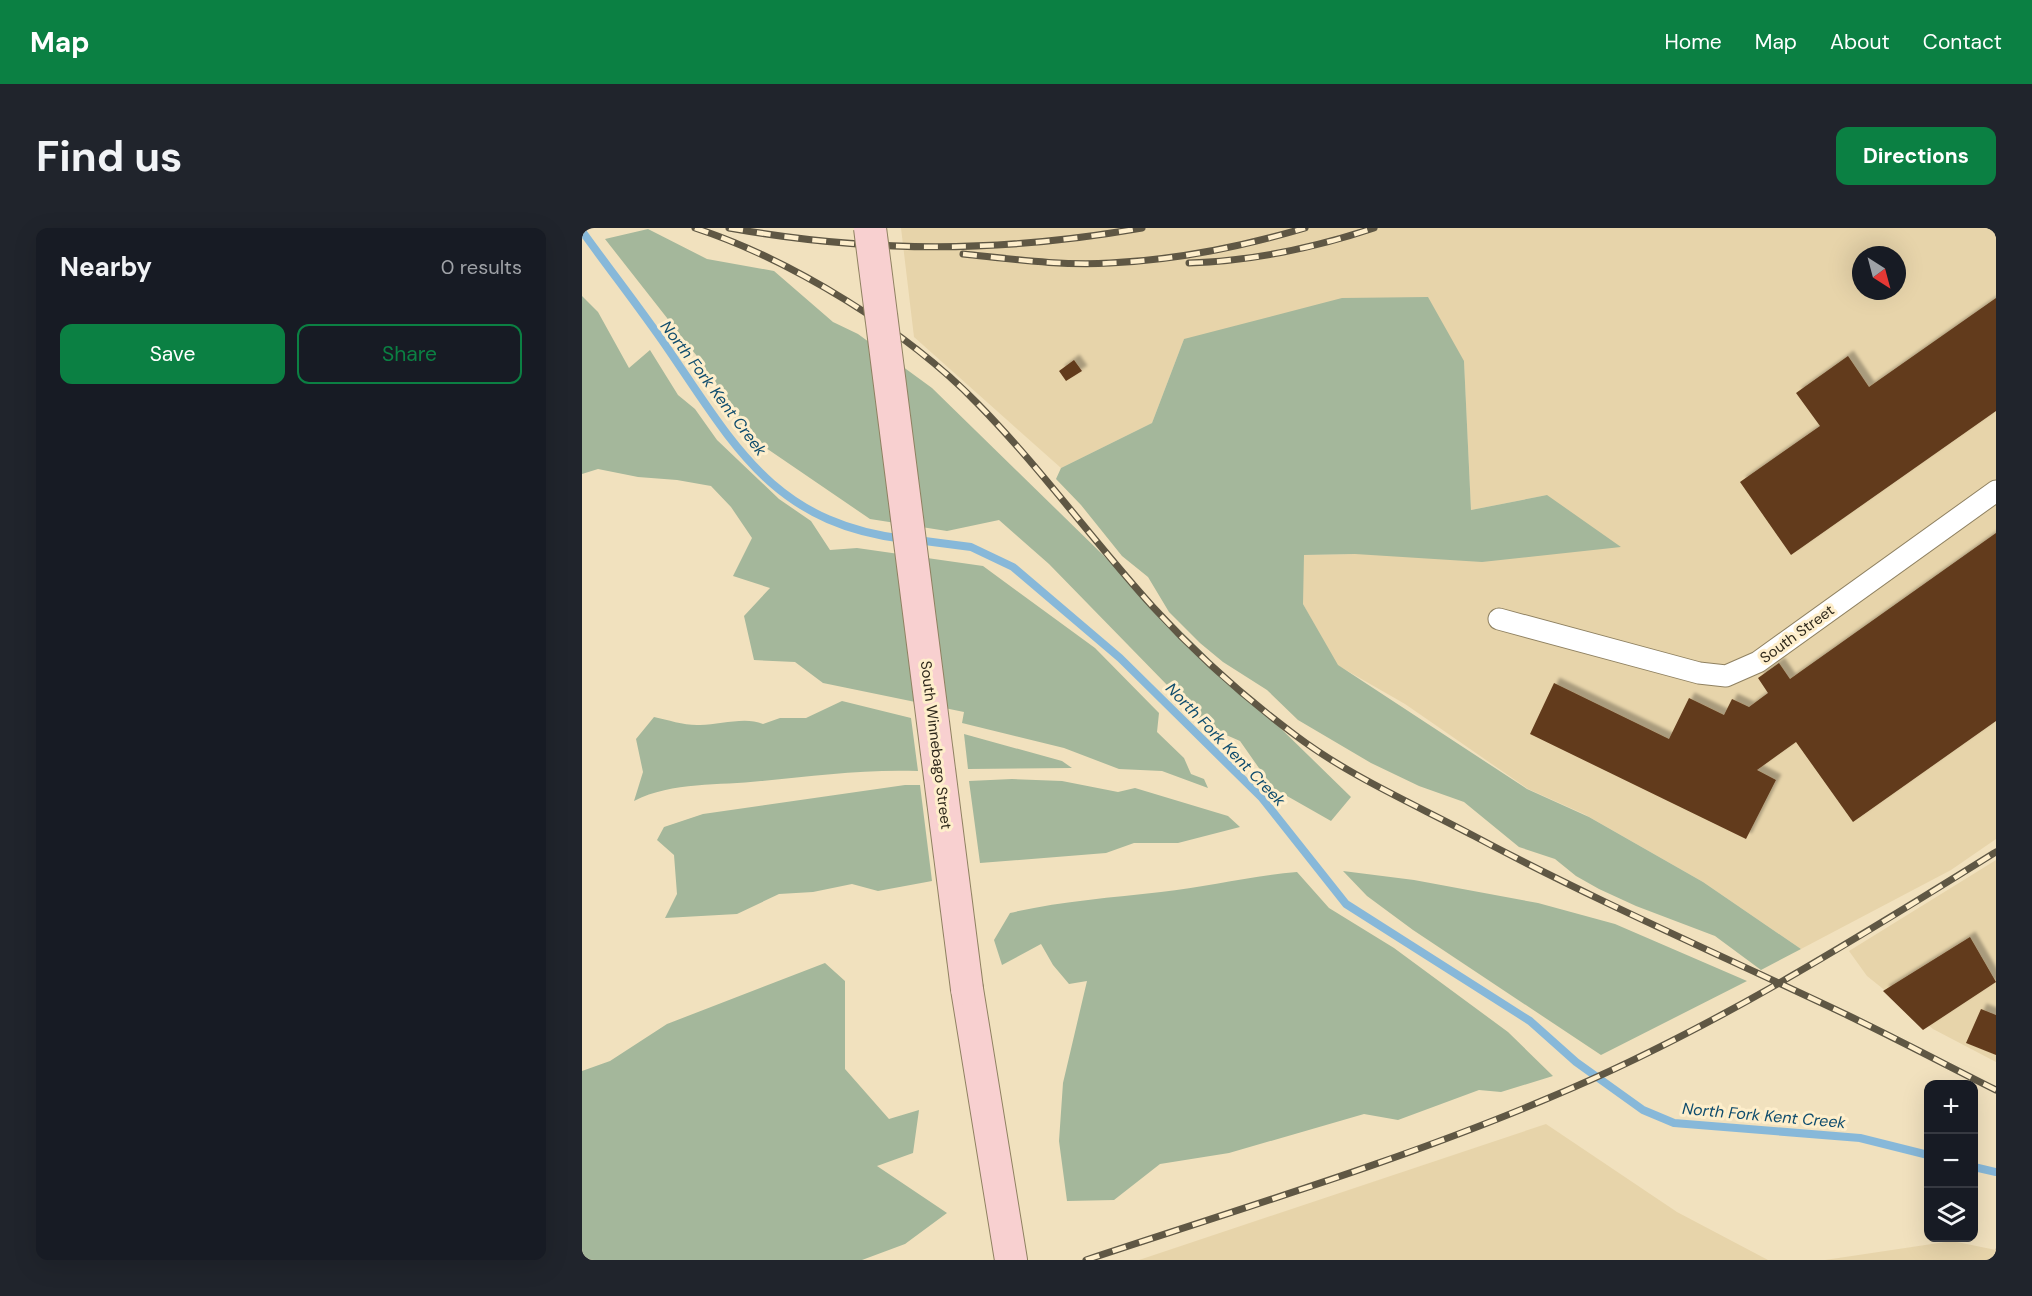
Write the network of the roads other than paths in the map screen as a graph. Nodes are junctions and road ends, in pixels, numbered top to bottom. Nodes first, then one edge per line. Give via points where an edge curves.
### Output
1 (870, 228) edge
2 (1996, 491) edge
3 (1499, 619) dead end
4 (1011, 1260) edge

1 - 4 main road, South Winnebago Street, bridge via 967,989
2 - 3 street, South Street via 1758,662 1726,676 1699,673

